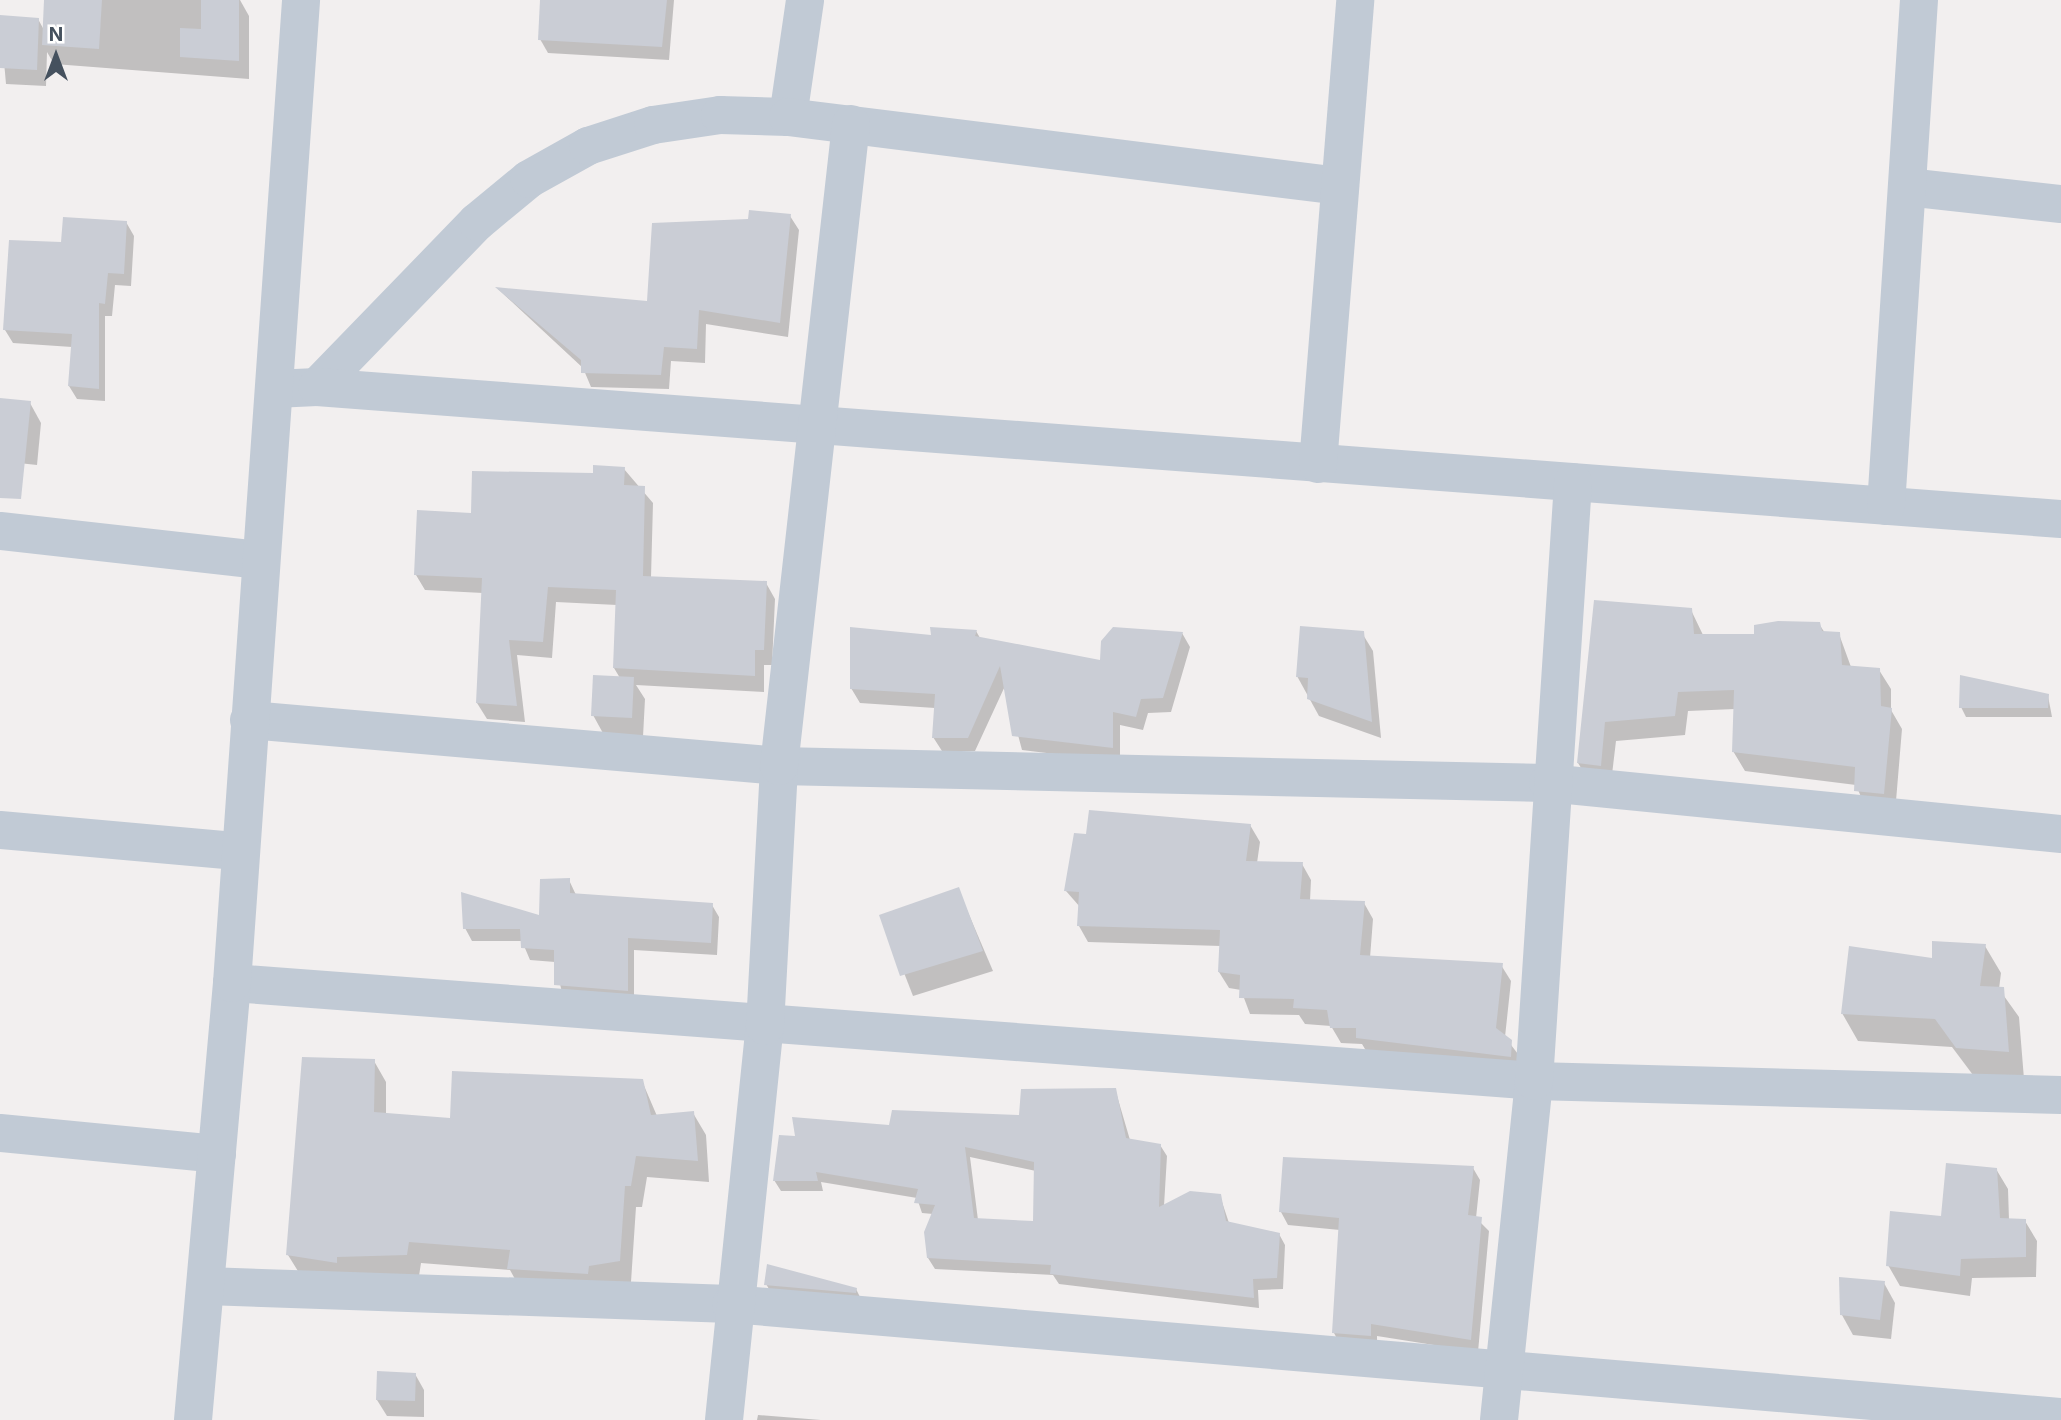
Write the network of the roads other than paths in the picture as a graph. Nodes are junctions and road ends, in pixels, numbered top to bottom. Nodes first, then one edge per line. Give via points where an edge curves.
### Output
1 (301, 0) edge
2 (806, 0) edge
3 (1355, 0) edge
4 (1919, 0) edge
5 (788, 117) junction
6 (851, 124) junction
7 (1340, 186) junction
8 (1907, 187) junction
9 (2061, 204) edge
10 (317, 387) junction
11 (274, 389) junction
12 (815, 428) junction
13 (1318, 464) junction
14 (1573, 482) junction
15 (1886, 506) junction
16 (2061, 519) edge
17 (0, 531) edge
18 (260, 560) junction
19 (249, 720) junction
20 (779, 766) junction
21 (1548, 783) junction
22 (0, 830) edge
23 (2061, 834) edge
24 (237, 851) junction
25 (232, 983) junction
26 (765, 1026) junction
27 (1534, 1081) junction
28 (2061, 1095) edge
29 (0, 1133) edge
30 (217, 1154) junction
31 (206, 1286) junction
32 (731, 1304) junction
33 (1504, 1367) junction
34 (2061, 1417) edge
35 (193, 1420) edge
36 (724, 1420) edge
37 (1499, 1420) edge

1 - 11 street
2 - 5 street
3 - 7 street
4 - 8 street
5 - 6 street
5 - 10 street via 720,115 653,125 589,146 529,179 477,222
6 - 7 street
6 - 12 street
7 - 13 street
8 - 9 street
8 - 15 street
10 - 11 street
10 - 12 street
11 - 18 street
12 - 13 street
12 - 20 street
13 - 14 street
14 - 15 street
14 - 21 street
15 - 16 street
17 - 18 street
18 - 19 street
19 - 20 street
19 - 24 street
20 - 21 street
20 - 26 street
21 - 23 street
21 - 27 street
22 - 24 street
24 - 25 street
25 - 26 street
25 - 30 street
26 - 27 street
26 - 32 street
27 - 28 street
27 - 33 street
29 - 30 street
30 - 31 street
31 - 32 street
31 - 35 street
32 - 33 street
32 - 36 street
33 - 34 street
33 - 37 street

